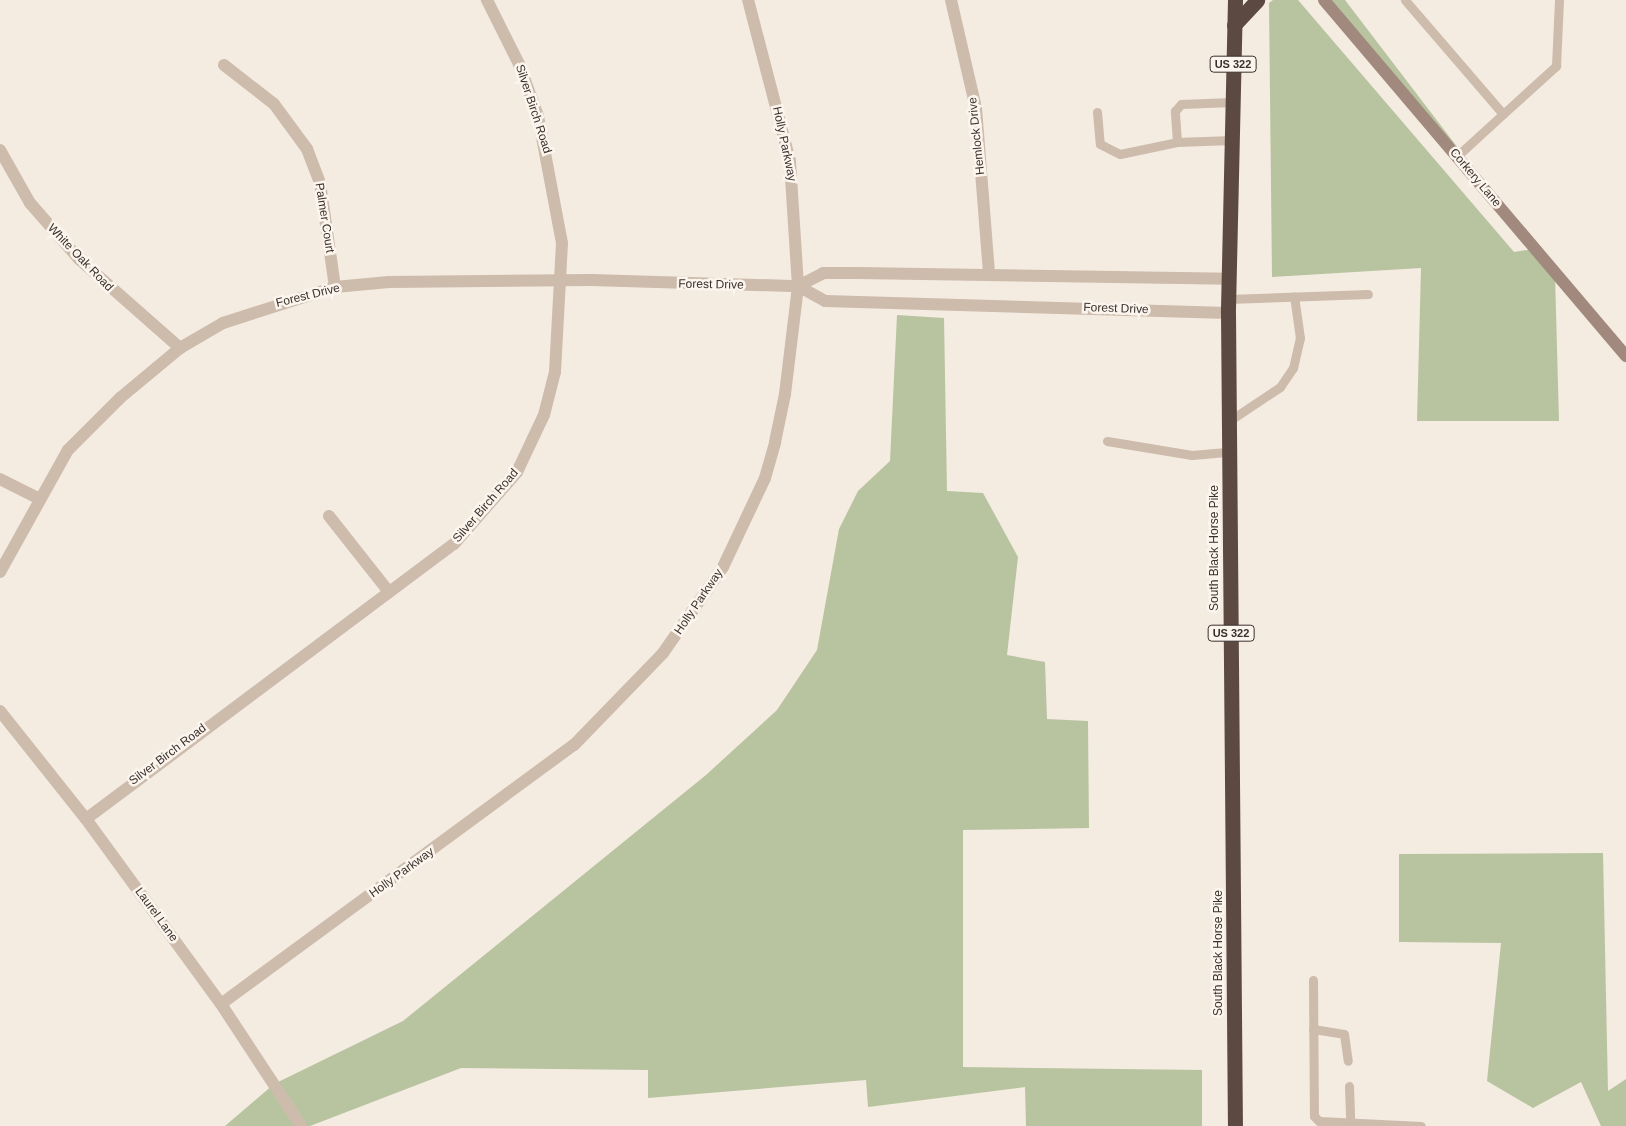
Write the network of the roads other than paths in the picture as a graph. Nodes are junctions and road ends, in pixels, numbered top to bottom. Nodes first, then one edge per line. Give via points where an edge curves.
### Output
1 (487, 0) edge
2 (748, 0) edge
3 (951, 0) edge
4 (1235, 0) edge
5 (1257, 0) edge
6 (1324, 0) edge
7 (1406, 0) edge
8 (1560, 0) edge
9 (1234, 25) junction
10 (224, 65) dead end
11 (1232, 102) junction
12 (1097, 112) dead end
13 (1503, 114) junction
14 (1232, 140) junction
15 (1177, 142) junction
16 (0, 150) edge
17 (1457, 156) junction
18 (989, 274) junction
19 (1229, 280) junction
20 (562, 282) junction
21 (798, 286) junction
22 (335, 287) junction
23 (1368, 294) dead end
24 (1294, 296) junction
25 (1228, 306) junction
26 (180, 348) junction
27 (1626, 356) edge
28 (1229, 421) junction
29 (1106, 440) dead end
30 (1229, 452) junction
31 (0, 479) edge
32 (38, 498) junction
33 (329, 516) dead end
34 (0, 572) edge
35 (389, 592) junction
36 (0, 711) edge
37 (86, 819) junction
38 (1313, 980) dead end
39 (221, 1004) junction
40 (1313, 1029) junction
41 (1348, 1061) dead end
42 (1349, 1086) dead end
43 (1350, 1122) junction
44 (1319, 1124) edge
45 (301, 1126) edge
46 (1235, 1126) edge
47 (1421, 1126) edge

1 - 20 street, Silver Birch Road via 519,64 545,143 560,222
2 - 21 street, Holly Parkway via 790,161
3 - 18 street, Hemlock Drive via 976,108
4 - 9 highway, South Black Horse Pike / US 322
5 - 9 highway
6 - 17 street, Corkery Lane
7 - 13 lane
8 - 13 lane via 1556,66
9 - 11 highway, South Black Horse Pike / US 322
10 - 22 street, Palmer Court via 274,104 307,149 320,183
11 - 14 highway, South Black Horse Pike / US 322
11 - 15 lane via 1181,104 1175,111
12 - 15 lane via 1096,136 1106,150 1120,154
13 - 17 lane
14 - 15 lane
14 - 19 highway, South Black Horse Pike / US 322
16 - 26 street, White Oak Road via 19,188 48,225 119,298
17 - 27 street, Corkery Lane
18 - 19 street, Forest Drive
18 - 21 street, Forest Drive via 823,273
19 - 25 highway, South Black Horse Pike / US 322
20 - 21 street, Forest Drive
20 - 22 street, Forest Drive via 389,282
20 - 35 street, Silver Birch Road via 555,372 544,414 517,472 454,544
21 - 25 street, Forest Drive via 825,301
21 - 39 street, Holly Parkway via 785,394 765,478 723,567 688,623 615,707 559,757
22 - 26 street, Forest Drive via 239,316
23 - 24 lane
24 - 25 lane
24 - 28 lane via 1300,338 1293,368 1280,387
25 - 28 highway, South Black Horse Pike / US 322
26 - 32 street, Forest Drive via 80,436
28 - 30 highway, South Black Horse Pike / US 322
29 - 30 lane via 1192,455
30 - 46 highway, South Black Horse Pike / US 322
31 - 32 street
32 - 34 street, Forest Drive
33 - 35 street
35 - 37 street, Silver Birch Road
36 - 37 street, Laurel Lane
37 - 39 street, Laurel Lane
38 - 40 lane
39 - 45 street, Laurel Lane
40 - 41 lane via 1344,1034
40 - 44 lane via 1314,1116
42 - 43 lane
43 - 44 lane
43 - 47 lane

